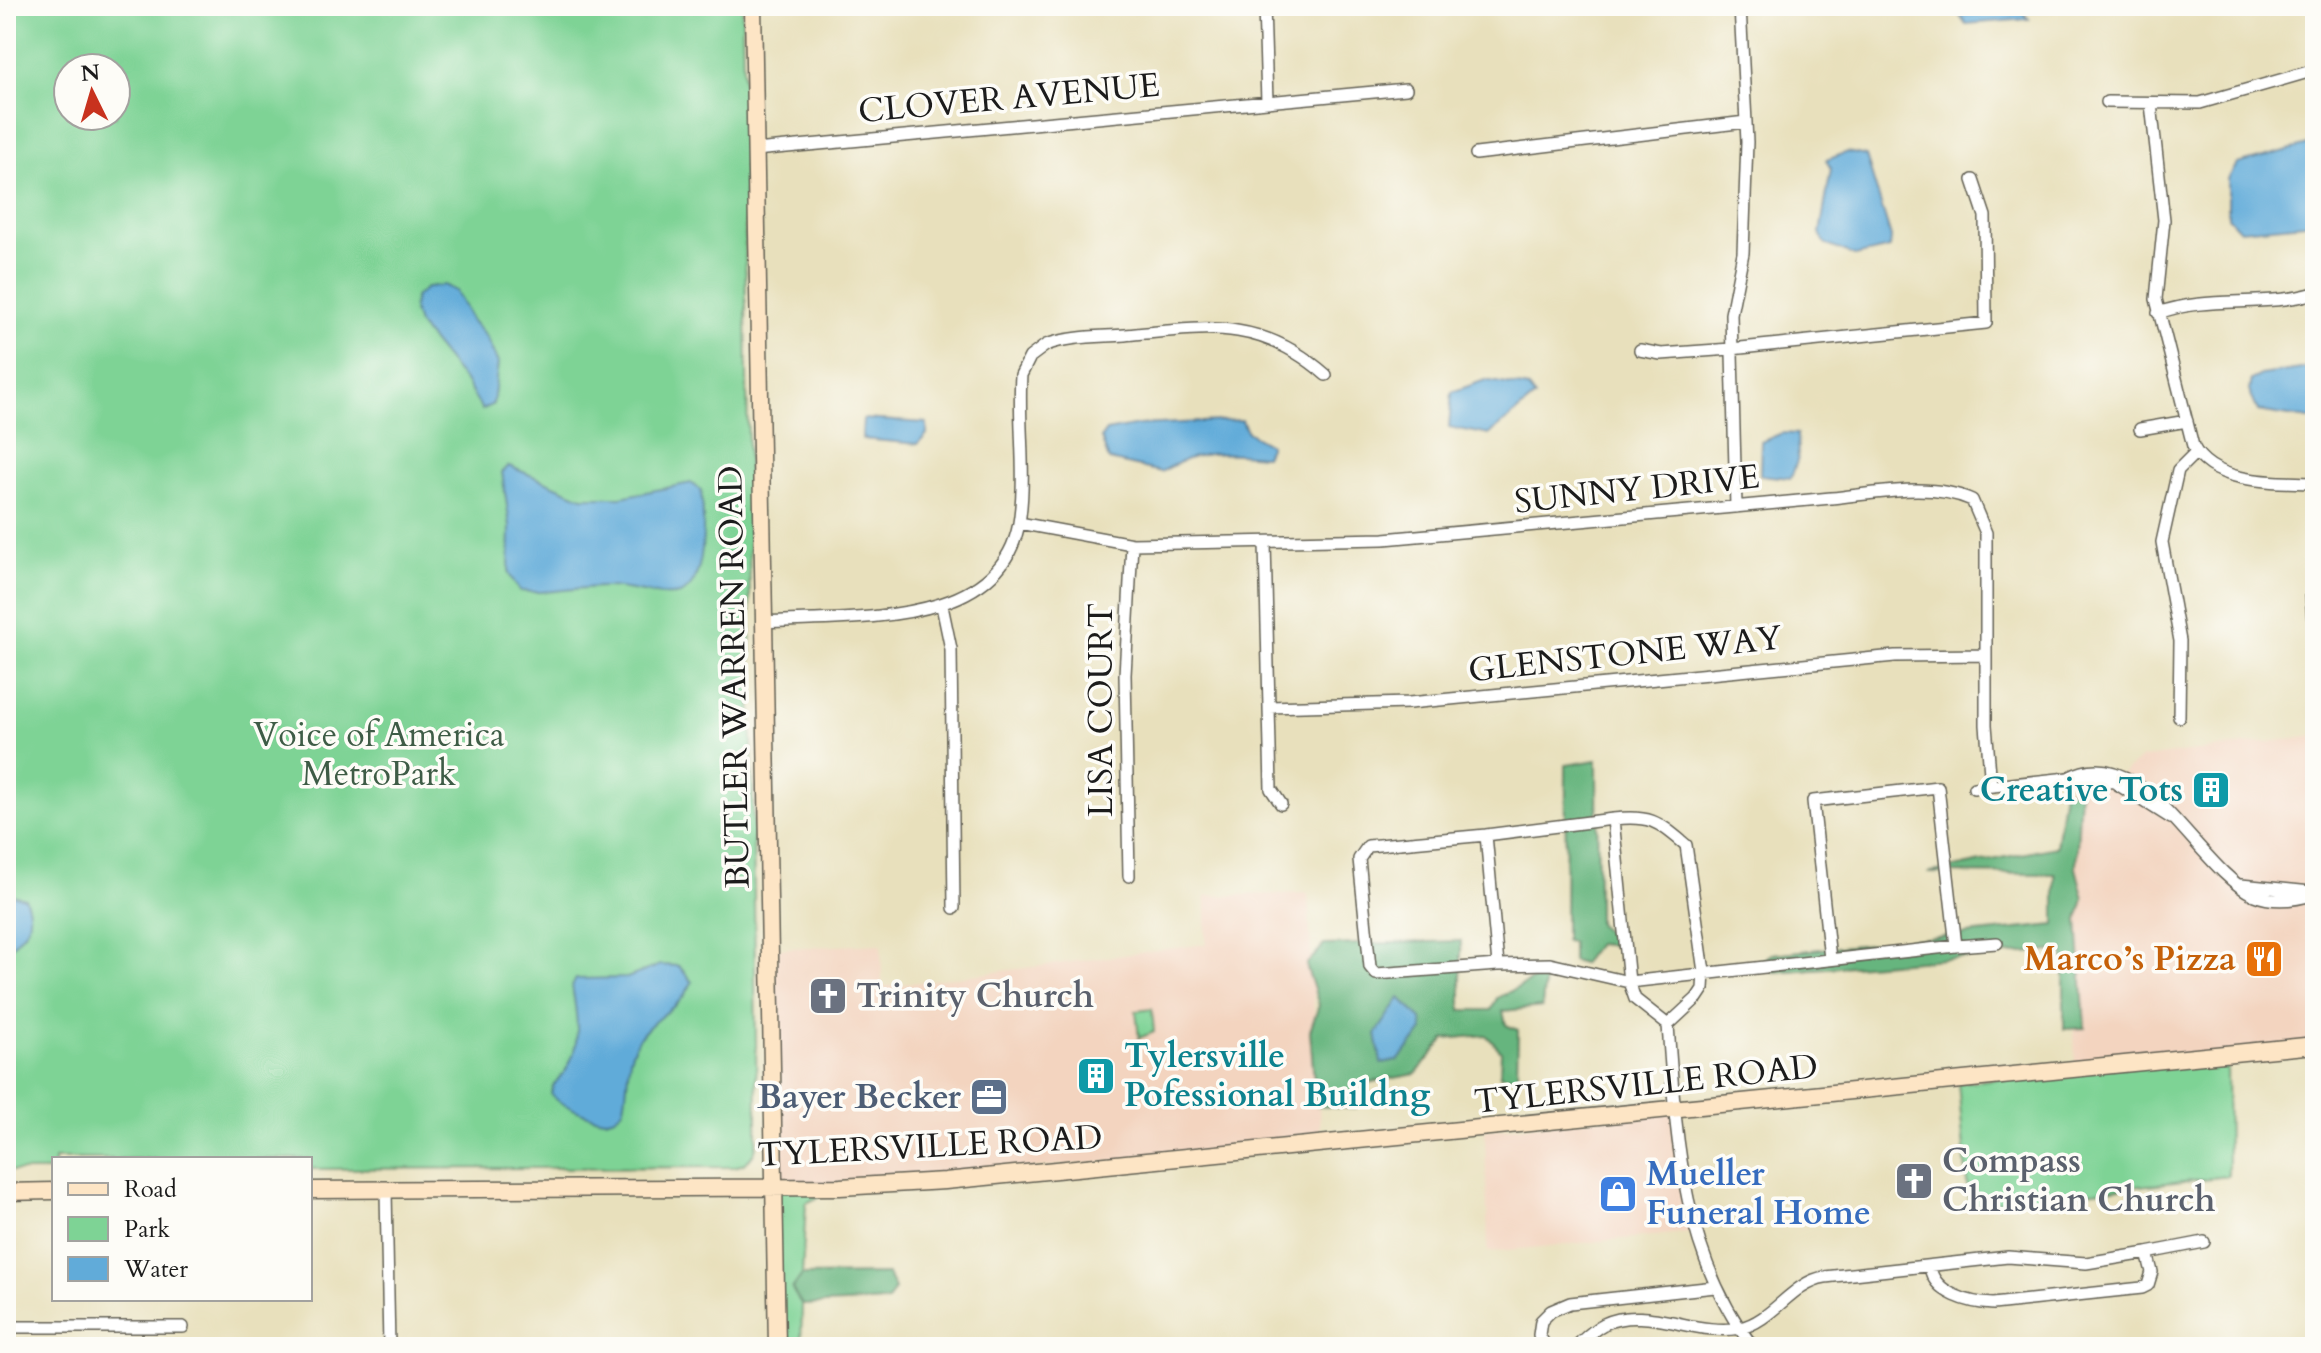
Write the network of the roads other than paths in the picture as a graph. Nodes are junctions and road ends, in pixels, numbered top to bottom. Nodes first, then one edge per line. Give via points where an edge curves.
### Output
1 (753, 6) edge
2 (1264, 6) edge
3 (1740, 6) edge
4 (2315, 70) edge
5 (1406, 89) dead end
6 (1267, 102) junction
7 (2107, 102) dead end
8 (2151, 104) junction
9 (1746, 122) junction
10 (755, 150) junction
11 (1476, 154) dead end
12 (1973, 180) dead end
13 (2315, 293) edge
14 (2158, 313) junction
15 (1731, 349) junction
16 (1640, 350) dead end
17 (1326, 375) dead end
18 (2187, 421) junction
19 (2140, 429) dead end
20 (2196, 452) junction
21 (2315, 483) edge
22 (1736, 507) junction
23 (1019, 523) junction
24 (1265, 543) junction
25 (1132, 544) junction
26 (2315, 561) edge
27 (942, 606) junction
28 (763, 622) junction
29 (2315, 646) edge
30 (1986, 655) junction
31 (1269, 707) junction
32 (2179, 717) dead end
33 (1991, 786) junction
34 (1974, 788) dead end
35 (1281, 804) dead end
36 (1613, 819) junction
37 (1486, 835) junction
38 (1129, 876) dead end
39 (2315, 894) edge
40 (954, 908) dead end
41 (1997, 943) dead end
42 (1956, 946) junction
43 (1830, 959) junction
44 (1498, 965) junction
45 (1704, 972) junction
46 (1629, 982) junction
47 (1668, 1025) junction
48 (2315, 1045) edge
49 (1677, 1111) junction
50 (775, 1188) junction
51 (312, 1190) edge
52 (52, 1191) edge
53 (386, 1191) junction
54 (6, 1192) edge
55 (2204, 1242) dead end
56 (2147, 1253) junction
57 (1930, 1267) junction
58 (1715, 1287) junction
59 (6, 1327) edge
60 (183, 1327) dead end
61 (1740, 1328) junction
62 (389, 1347) edge
63 (777, 1347) edge
64 (1546, 1347) edge
65 (1575, 1347) edge
66 (1753, 1347) edge

1 - 10 main road, BUTLER WARREN ROAD
2 - 6 street
3 - 9 street
4 - 8 street via 2200,103
5 - 6 street, CLOVER AVENUE
6 - 10 street, CLOVER AVENUE
7 - 8 street
8 - 14 street via 2164,220
9 - 11 street
9 - 15 street via 1743,253 1731,314
10 - 28 main road, BUTLER WARREN ROAD
12 - 15 street via 1985,216 1986,323
13 - 14 street via 2270,303 2186,305
14 - 18 street
15 - 16 street via 1661,354
15 - 22 street
17 - 23 street via 1287,346 1235,328 1046,345 1030,357 1021,375
18 - 19 street
18 - 20 street
20 - 21 street via 2226,473
20 - 32 street via 2178,470 2162,542 2180,641
22 - 24 street, SUNNY DRIVE via 1437,537
22 - 30 street, SUNNY DRIVE via 1898,492 1940,491 1972,500 1986,533
23 - 25 street, SUNNY DRIVE
23 - 27 street via 994,574 971,593
24 - 25 street, SUNNY DRIVE
24 - 31 street
25 - 38 street, LISA COURT via 1125,675
26 - 29 street
27 - 28 street
27 - 40 street via 951,649
28 - 50 main road, BUTLER WARREN ROAD
30 - 31 street, GLENSTONE WAY via 1895,656 1409,703
30 - 33 street, SUNNY DRIVE
31 - 35 street via 1271,789
33 - 34 street
33 - 39 street via 2068,778 2082,770 2121,775 2141,785 2253,894 2277,900
36 - 37 street
36 - 45 street via 1643,816 1686,845
36 - 46 street
37 - 44 street
37 - 44 street via 1368,846 1359,859 1370,967 1376,974
41 - 42 street
42 - 43 street
42 - 43 street via 1938,787 1813,801
43 - 45 street
44 - 46 street via 1550,964
45 - 46 street
45 - 47 street via 1697,998
46 - 47 street via 1635,999
47 - 49 street
48 - 49 main road, TYLERSVILLE ROAD
49 - 50 main road, TYLERSVILLE ROAD via 1007,1176
49 - 58 street via 1690,1213
50 - 53 main road, TYLERSVILLE ROAD
50 - 63 main road, BUTLER WARREN ROAD
51 - 53 main road, TYLERSVILLE ROAD
52 - 54 main road
53 - 62 street
55 - 56 street
56 - 57 street via 2086,1263 2008,1257
56 - 57 street via 2152,1279 2142,1288 1993,1304 1946,1291
57 - 61 street via 1818,1278
58 - 61 street
58 - 64 street via 1570,1303 1541,1321 1539,1335
59 - 60 street
61 - 65 street via 1618,1319
61 - 66 street

